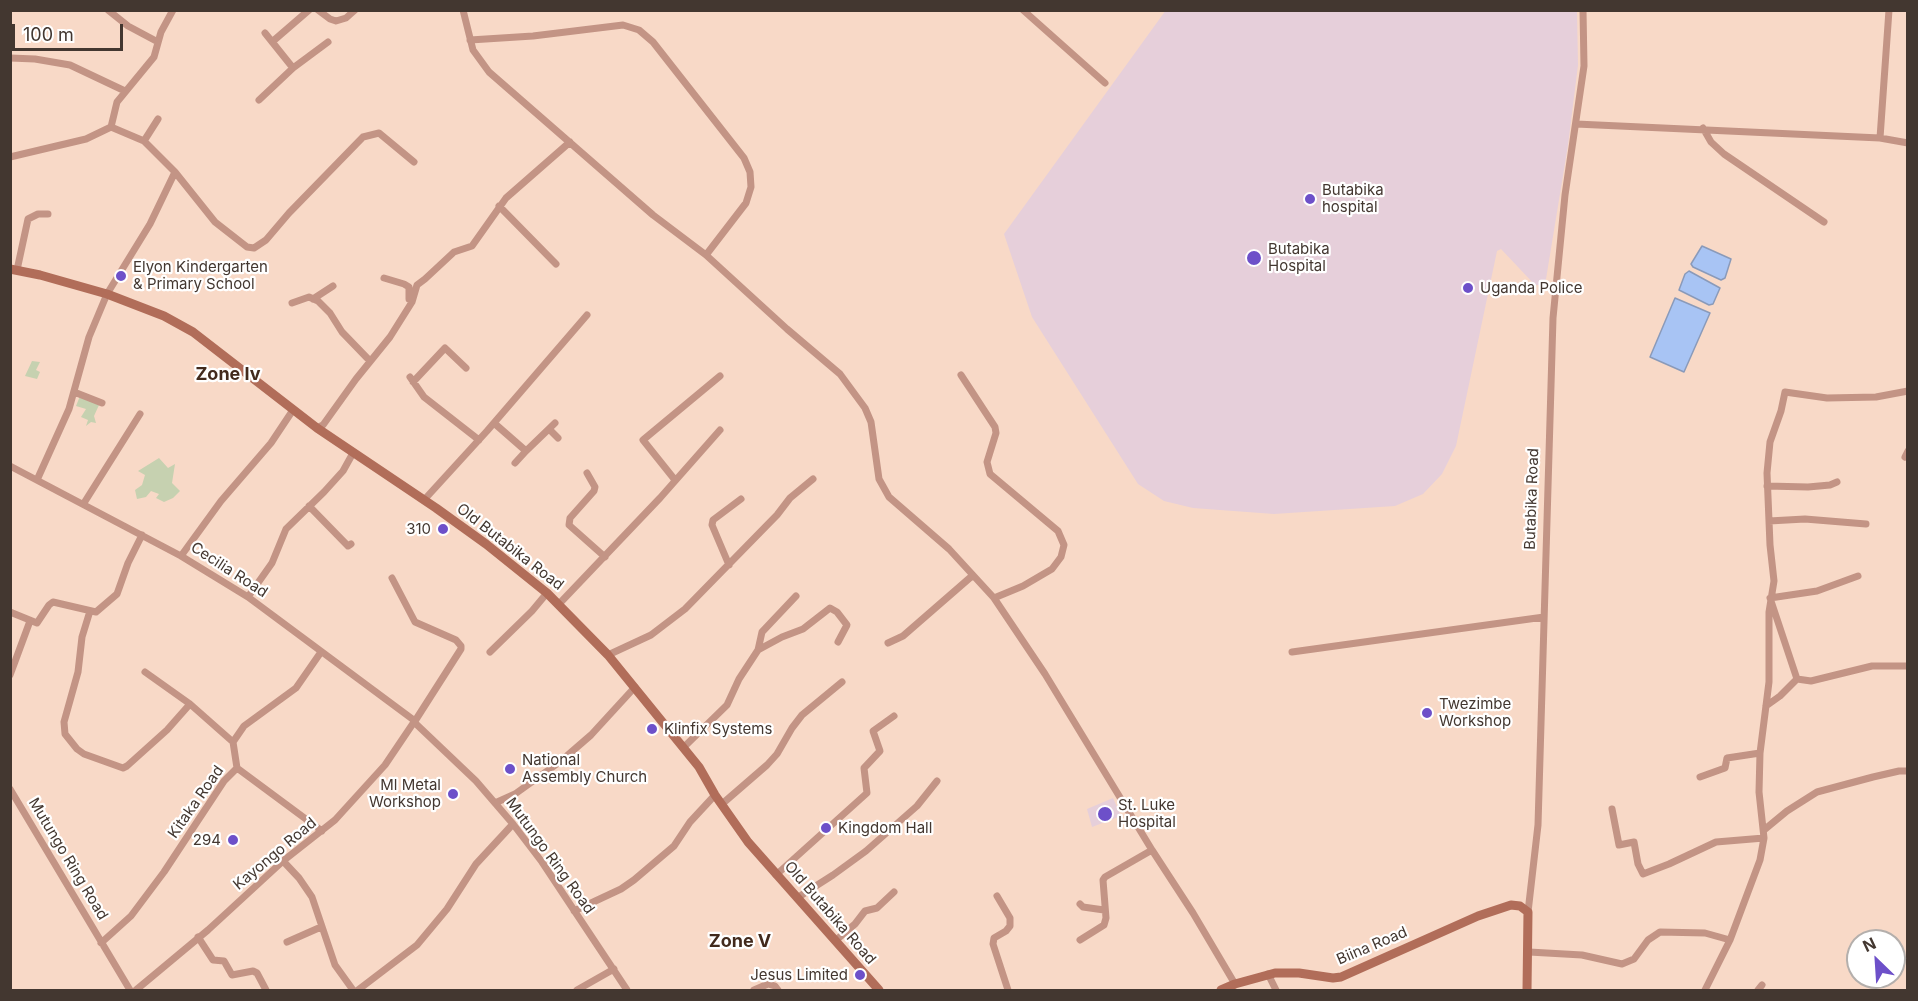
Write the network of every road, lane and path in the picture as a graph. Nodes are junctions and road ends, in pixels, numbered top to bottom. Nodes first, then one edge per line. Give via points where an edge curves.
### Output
1 (108, 10) edge
2 (173, 10) edge
3 (309, 10) edge
4 (318, 10) edge
5 (355, 10) edge
6 (464, 10) edge
7 (1023, 10) edge
8 (1583, 10) edge
9 (1889, 10) edge
10 (265, 33) dead end
11 (470, 40) junction
12 (158, 42) junction
13 (272, 42) junction
14 (328, 42) dead end
15 (10, 58) edge
16 (293, 68) junction
17 (1105, 83) dead end
18 (125, 91) junction
19 (258, 100) dead end
20 (158, 119) dead end
21 (1576, 124) junction
22 (111, 127) junction
23 (1703, 128) junction
24 (1880, 138) junction
25 (144, 141) junction
26 (570, 142) junction
27 (1908, 143) edge
28 (10, 157) edge
29 (414, 162) dead end
30 (175, 172) junction
31 (499, 206) junction
32 (48, 214) dead end
33 (1824, 222) dead end
34 (705, 255) junction
35 (556, 264) dead end
36 (14, 269) edge
37 (384, 278) dead end
38 (333, 286) dead end
39 (107, 294) junction
40 (313, 299) junction
41 (292, 303) dead end
42 (409, 307) junction
43 (587, 315) dead end
44 (370, 361) junction
45 (466, 368) dead end
46 (961, 375) dead end
47 (720, 376) dead end
48 (1908, 391) edge
49 (74, 392) junction
50 (102, 403) dead end
51 (293, 410) junction
52 (140, 414) dead end
53 (494, 423) junction
54 (555, 423) dead end
55 (317, 428) junction
56 (549, 429) junction
57 (720, 430) dead end
58 (558, 438) dead end
59 (479, 440) junction
60 (526, 451) junction
61 (353, 453) junction
62 (515, 463) dead end
63 (10, 466) edge
64 (587, 473) dead end
65 (813, 479) dead end
66 (37, 480) junction
67 (675, 480) junction
68 (1837, 482) dead end
69 (1767, 486) junction
70 (741, 499) dead end
71 (424, 500) junction
72 (84, 503) junction
73 (309, 506) junction
74 (1769, 521) junction
75 (1866, 524) dead end
76 (142, 535) junction
77 (351, 544) dead end
78 (182, 556) junction
79 (605, 557) junction
80 (729, 565) junction
81 (972, 576) junction
82 (1858, 576) dead end
83 (392, 578) dead end
84 (547, 593) junction
85 (796, 596) dead end
86 (248, 597) junction
87 (1770, 597) junction
88 (994, 598) junction
89 (559, 604) junction
90 (10, 612) edge
91 (90, 612) junction
92 (1544, 617) junction
93 (30, 621) junction
94 (838, 642) dead end
95 (888, 643) dead end
96 (758, 650) junction
97 (321, 652) junction
98 (490, 652) dead end
99 (1292, 652) dead end
100 (608, 655) junction
101 (1908, 666) edge
102 (145, 672) dead end
103 (10, 675) edge
104 (1797, 679) junction
105 (842, 681) dead end
106 (635, 687) junction
107 (190, 704) junction
108 (1766, 706) junction
109 (894, 716) dead end
110 (415, 722) junction
111 (233, 742) junction
112 (684, 747) junction
113 (1760, 753) junction
114 (237, 768) junction
115 (1908, 771) edge
116 (1700, 777) dead end
117 (937, 782) dead end
118 (10, 789) edge
119 (715, 795) junction
120 (495, 803) junction
121 (722, 804) junction
122 (1612, 809) dead end
123 (513, 824) junction
124 (322, 831) junction
125 (1764, 834) junction
126 (1152, 850) junction
127 (283, 861) junction
128 (776, 874) junction
129 (894, 892) dead end
130 (997, 896) dead end
131 (797, 898) junction
132 (1080, 904) dead end
133 (1104, 910) junction
134 (574, 911) junction
135 (1528, 912) junction
136 (321, 927) junction
137 (198, 937) junction
138 (1080, 939) dead end
139 (1730, 940) junction
140 (835, 941) junction
141 (287, 942) dead end
142 (101, 943) junction
143 (1529, 952) junction
144 (614, 969) junction
145 (1268, 974) junction
146 (1235, 984) junction
147 (130, 990) edge
148 (136, 990) edge
149 (266, 990) edge
150 (353, 990) edge
151 (358, 990) edge
152 (578, 990) edge
153 (627, 990) edge
154 (754, 990) edge
155 (778, 990) edge
156 (879, 990) edge
157 (1008, 990) edge
158 (1221, 990) edge
159 (1276, 990) edge
160 (1527, 990) edge
161 (1705, 990) edge

1 - 12 street
2 - 12 street
3 - 13 street
4 - 5 street via 336,21
6 - 11 street
7 - 17 street
8 - 21 street, Butabika Road via 1584,66
9 - 24 street
10 - 13 street
11 - 26 street via 473,51 489,72
11 - 34 street via 623,25 639,30 653,42 744,158 750,172 746,203
12 - 18 street via 150,63
13 - 16 street
14 - 16 street
15 - 18 street via 70,65
16 - 19 street
18 - 22 street via 117,102
20 - 25 street
21 - 23 street
21 - 92 street, Butabika Road via 1553,318
22 - 25 street
22 - 28 street via 86,139
23 - 24 street
23 - 33 street via 1724,154
24 - 27 street
25 - 30 street
26 - 31 street
26 - 34 street via 652,215
29 - 30 street via 379,133 363,137 254,248 247,247 215,222
30 - 39 street via 150,224
31 - 35 street
31 - 42 street via 472,246 454,252 417,285
32 - 36 street via 28,219
34 - 81 street via 840,374 866,408 879,479 889,497 949,549
36 - 39 main road, Old Butabika Road
37 - 42 street via 409,287
38 - 40 street
39 - 49 street via 89,337
39 - 51 main road, Old Butabika Road via 164,316 193,333
40 - 41 street
40 - 44 street
42 - 44 street
43 - 53 street
44 - 55 street
45 - 59 street via 445,348 412,379 424,396
46 - 88 street via 995,427 987,462 990,474 1058,531 1064,545 1052,569
47 - 67 street via 643,440
48 - 69 street via 1876,397 1827,398 1785,392 1770,442
49 - 50 street
49 - 66 street
51 - 55 main road, Old Butabika Road
51 - 78 street
52 - 72 street
53 - 59 street
53 - 60 street
54 - 56 street
55 - 61 main road, Old Butabika Road
56 - 58 street
56 - 60 street
57 - 67 street
59 - 71 street
60 - 62 street
61 - 71 main road, Old Butabika Road
61 - 73 street via 343,471
63 - 66 street, Cecilia Road
64 - 79 street via 594,491 570,518 569,525
65 - 80 street via 790,498
66 - 72 street, Cecilia Road
67 - 79 street
68 - 69 street via 1822,486
69 - 74 street
70 - 80 street via 712,525
71 - 84 main road, Old Butabika Road
72 - 76 street, Cecilia Road
73 - 77 street via 348,546
73 - 86 street via 286,528 272,563
74 - 75 street via 1805,519
74 - 87 street via 1774,581
76 - 78 street, Cecilia Road
76 - 91 street via 117,594 96,612
78 - 86 street, Cecilia Road
79 - 89 street
80 - 100 street via 662,628
81 - 88 street
81 - 95 street via 903,636
82 - 87 street via 1817,591
83 - 110 street, Kayongo Road via 415,622 456,640 462,649
84 - 89 main road, Old Butabika Road
84 - 98 street
85 - 96 street via 762,632
86 - 97 street, Cecilia Road
87 - 104 street
87 - 108 street
88 - 126 street
89 - 100 main road, Old Butabika Road
90 - 93 street
91 - 93 street via 53,602 37,623
91 - 107 street via 64,722 65,734 76,749 123,768
92 - 99 street
92 - 135 street, Butabika Road via 1538,825
93 - 103 street
94 - 96 street via 847,625 830,608 803,629
96 - 112 street via 727,705
97 - 110 street, Cecilia Road
97 - 111 street via 296,688 244,726
100 - 106 main road, Old Butabika Road
101 - 104 street via 1872,666 1811,681
102 - 107 street
104 - 108 street
105 - 121 street via 802,715 767,765
106 - 112 main road, Old Butabika Road
106 - 120 street via 561,761 515,794
107 - 111 street
108 - 113 street
109 - 128 street via 873,731 880,751 864,768 867,793
110 - 120 street, Mutungo Ring Road
110 - 124 street, Kayongo Road via 373,779
111 - 114 street, Kitaka Road
112 - 119 main road, Old Butabika Road
113 - 116 street via 1727,758 1725,768
113 - 125 street
114 - 124 street
114 - 142 street, Kitaka Road via 131,916
115 - 125 street via 1816,792
117 - 131 street via 917,806 866,851
118 - 142 street, Mutungo Ring Road
119 - 121 main road, Old Butabika Road
119 - 134 street via 674,846 634,880
120 - 123 street, Mutungo Ring Road
121 - 128 main road, Old Butabika Road
122 - 125 street via 1619,845 1634,842 1643,874 1716,842
123 - 134 street, Mutungo Ring Road
123 - 151 street via 470,871 447,909 417,945
124 - 127 street, Kayongo Road
125 - 139 street via 1760,860
126 - 133 street via 1105,877
126 - 146 street
127 - 136 street via 312,897
127 - 137 street, Kayongo Road
128 - 131 main road, Old Butabika Road
129 - 140 street via 877,908 865,911
130 - 157 street via 1010,918 1010,926 994,938 993,944
131 - 140 main road, Old Butabika Road
132 - 133 street
133 - 138 street via 1104,925
134 - 144 street, Mutungo Ring Road
135 - 143 main road, Butabika Road
135 - 145 main road, Biina Road via 1516,905 1493,909 1341,977
136 - 141 street
136 - 150 street via 335,965
137 - 148 street, Kayongo Road
137 - 149 street via 211,957 225,962 232,975 253,971
139 - 143 street via 1705,933 1660,932 1648,940 1635,959 1622,964 1582,955
139 - 161 street
140 - 156 main road, Old Butabika Road
142 - 147 street, Mutungo Ring Road
143 - 160 main road, Butabika Road
144 - 152 street
144 - 153 street, Mutungo Ring Road
145 - 146 main road, Biina Road
145 - 159 street
146 - 158 main road, Biina Road
154 - 155 street via 768,984

